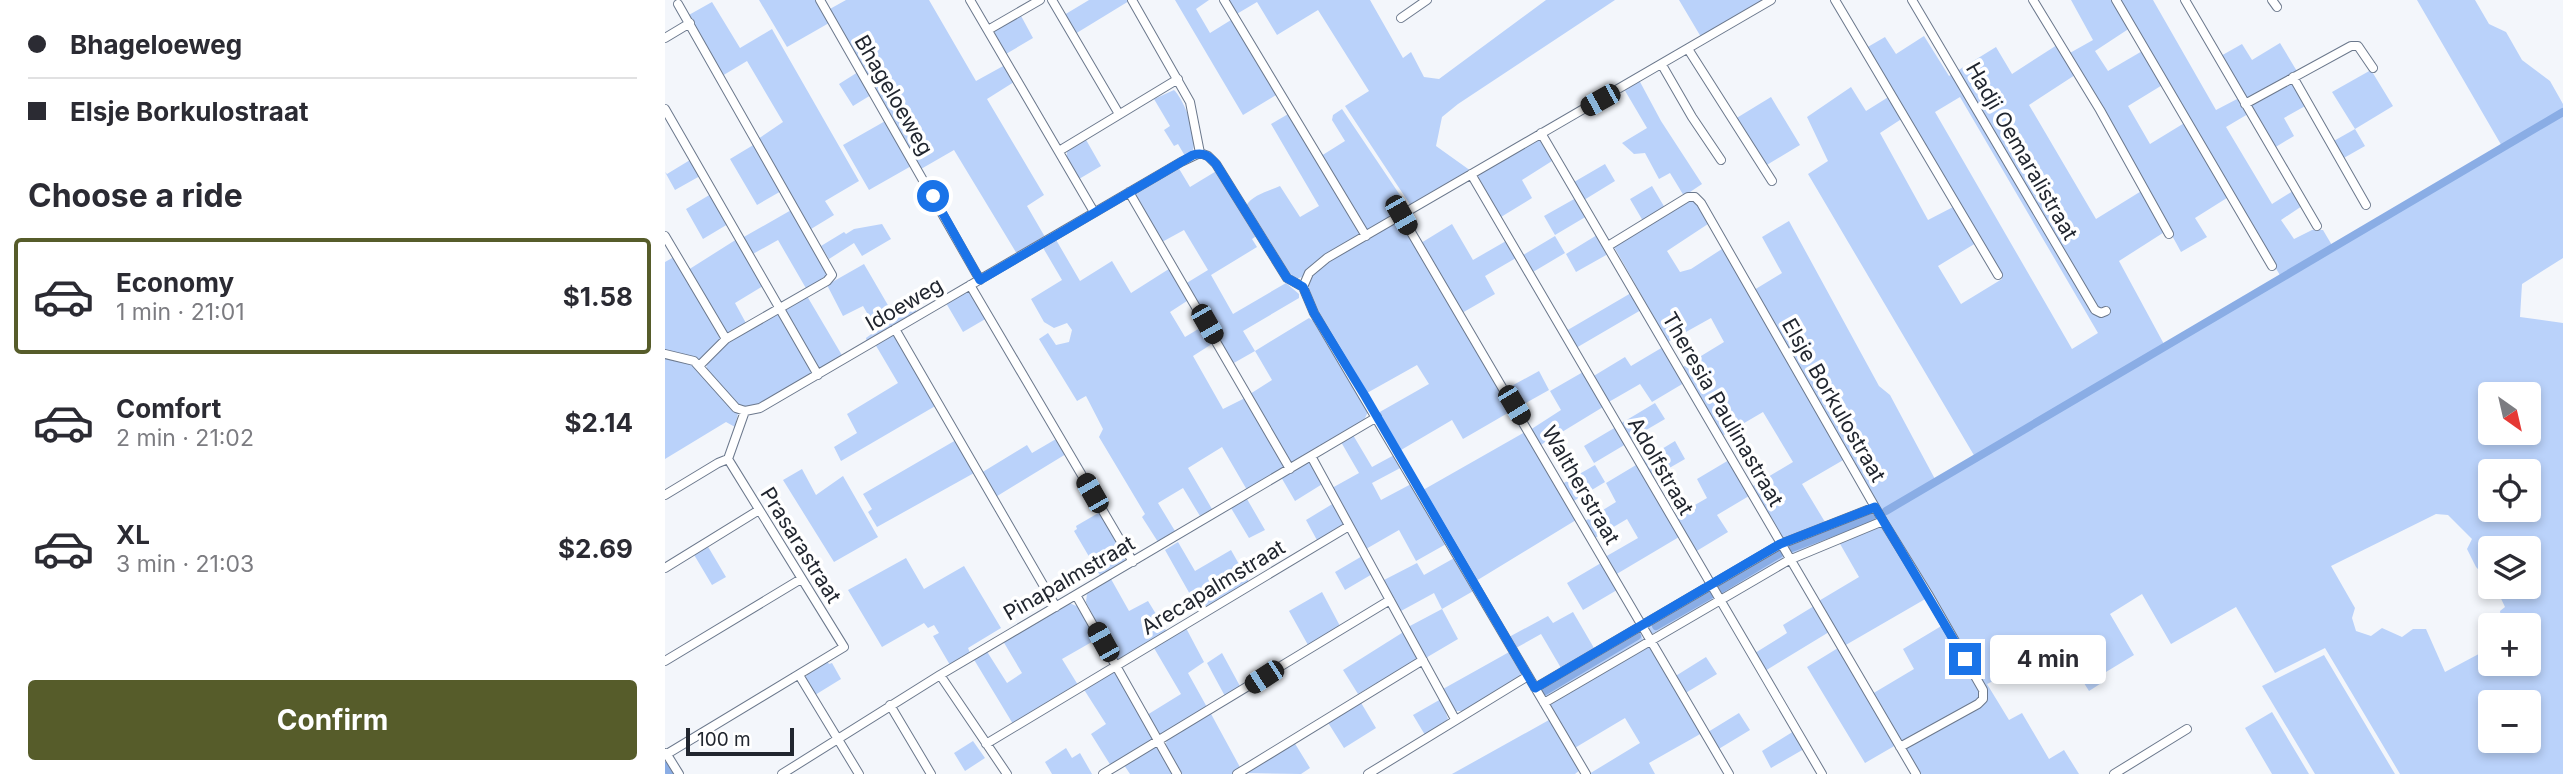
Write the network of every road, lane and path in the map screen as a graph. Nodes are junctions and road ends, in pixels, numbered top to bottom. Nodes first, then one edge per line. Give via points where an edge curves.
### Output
1 (820, 0) edge
2 (970, 0) edge
3 (1040, 0) edge
4 (1052, 0) edge
5 (1132, 0) edge
6 (1224, 0) edge
7 (1427, 0) edge
8 (1771, 0) edge
9 (1835, 0) edge
10 (1912, 0) edge
11 (2033, 0) edge
12 (2116, 0) edge
13 (2185, 0) edge
14 (678, 4) dead end
15 (1401, 18) dead end
16 (690, 23) junction
17 (988, 30) junction
18 (665, 38) edge
19 (1688, 48) junction
20 (1662, 65) junction
21 (2373, 68) dead end
22 (2293, 77) junction
23 (1178, 79) junction
24 (2245, 104) junction
25 (665, 109) edge
26 (1119, 114) junction
27 (1541, 134) junction
28 (1059, 151) junction
29 (1200, 153) junction
30 (1721, 160) dead end
31 (1471, 174) junction
32 (1772, 181) dead end
33 (1129, 192) junction
34 (2366, 205) dead end
35 (1094, 212) junction
36 (1401, 215) junction
37 (2317, 226) dead end
38 (2169, 234) dead end
39 (665, 236) edge
40 (1366, 236) junction
41 (1608, 246) junction
42 (2272, 266) dead end
43 (1998, 275) dead end
44 (980, 280) junction
45 (970, 285) junction
46 (1303, 287) junction
47 (779, 308) junction
48 (2106, 311) dead end
49 (895, 329) junction
50 (726, 339) junction
51 (665, 354) edge
52 (700, 365) junction
53 (818, 375) junction
54 (745, 411) junction
55 (1377, 417) junction
56 (1311, 456) junction
57 (728, 459) junction
58 (1290, 468) junction
59 (665, 495) edge
60 (1875, 507) junction
61 (759, 510) junction
62 (1883, 521) junction
63 (1349, 526) junction
64 (1780, 544) junction
65 (1789, 559) junction
66 (1133, 562) junction
67 (665, 568) edge
68 (801, 579) junction
69 (1710, 584) junction
70 (1076, 595) junction
71 (1390, 600) junction
72 (1720, 601) junction
73 (1056, 607) junction
74 (1641, 624) junction
75 (1650, 640) junction
76 (1423, 660) junction
77 (665, 661) edge
78 (1116, 666) junction
79 (799, 675) junction
80 (940, 675) junction
81 (1528, 676) junction
82 (1535, 688) junction
83 (1544, 703) junction
84 (890, 705) junction
85 (1455, 719) junction
86 (2187, 729) dead end
87 (838, 739) junction
88 (1158, 741) junction
89 (986, 744) junction
90 (1900, 747) junction
91 (666, 753) edge
92 (679, 774) edge
93 (782, 774) edge
94 (859, 774) edge
95 (931, 774) edge
96 (1007, 774) edge
97 (1103, 774) edge
98 (1177, 774) edge
99 (1237, 774) edge
100 (1367, 774) edge
101 (1586, 774) edge
102 (1729, 774) edge
103 (1822, 774) edge
104 (1916, 774) edge
105 (2114, 774) edge

1 - 44 street, Bhageloeweg
2 - 17 street
3 - 17 street
4 - 26 street
5 - 23 street
6 - 40 street
7 - 15 street
8 - 19 street
9 - 43 street
10 - 48 street, Hadji Oemaralistraat via 2095,310
11 - 38 street
12 - 42 street
13 - 24 street
14 - 16 street
16 - 18 street
16 - 47 street via 832,275
17 - 28 street
19 - 20 street
19 - 32 street
20 - 27 street
20 - 30 street
21 - 22 street via 2355,45
22 - 24 street
22 - 34 street
23 - 26 street
23 - 29 street via 1190,102
24 - 37 street
25 - 47 street
26 - 28 street
27 - 31 street
27 - 41 street, Theresia Paulinastraat
28 - 35 street
29 - 33 street, Idoeweg
29 - 46 street via 1216,164 1287,278
31 - 36 street
31 - 69 street, Adolfstraat
33 - 35 street, Idoeweg
33 - 58 street
35 - 44 street, Idoeweg
36 - 40 street
36 - 74 street, Waltherstraat
39 - 50 street
40 - 46 street via 1318,265
41 - 60 street, Elsje Borkulostraat via 1677,203 1695,197 1702,203
41 - 64 street, Theresia Paulinastraat
44 - 45 street, Idoeweg
45 - 49 street, Idoeweg
45 - 66 street
46 - 55 street
47 - 50 street
47 - 53 street
49 - 53 street, Idoeweg
49 - 73 street
50 - 52 street
51 - 52 street
52 - 54 street via 729,401
53 - 54 street, Idoeweg via 760,408
54 - 57 street
55 - 56 street, Pinapalmstraat
55 - 81 street
56 - 58 street, Pinapalmstraat
56 - 63 street
57 - 59 street
57 - 61 street, Prasarastraat
58 - 66 street, Pinapalmstraat
60 - 62 street, Elsje Borkulostraat
60 - 64 street
61 - 67 street
61 - 68 street, Prasarastraat
62 - 65 street
62 - 90 street, Elsje Borkulostraat via 1983,690 1978,704
63 - 71 street
63 - 78 street, Arecapalmstraat
64 - 65 street, Theresia Paulinastraat
64 - 69 street
65 - 72 street
65 - 90 street, Theresia Paulinastraat
66 - 70 street, Pinapalmstraat
68 - 77 street
68 - 79 street, Prasarastraat via 844,647
69 - 72 street, Adolfstraat
69 - 74 street
70 - 73 street, Pinapalmstraat
70 - 78 street
71 - 76 street
71 - 88 street
72 - 75 street
72 - 103 street, Adolfstraat
73 - 80 street, Pinapalmstraat
74 - 75 street, Waltherstraat
74 - 82 street
75 - 83 street
75 - 102 street, Waltherstraat
76 - 85 street
76 - 99 street
78 - 88 street
78 - 89 street, Arecapalmstraat
79 - 87 street
79 - 91 street
80 - 84 street, Pinapalmstraat
80 - 89 street
81 - 82 street
81 - 85 street
82 - 83 street
83 - 101 street
84 - 87 street, Pinapalmstraat
84 - 95 street
85 - 100 street
86 - 105 street
87 - 93 street, Pinapalmstraat
87 - 94 street
88 - 97 street
88 - 98 street
89 - 96 street
90 - 104 street, Theresia Paulinastraat
91 - 92 street

